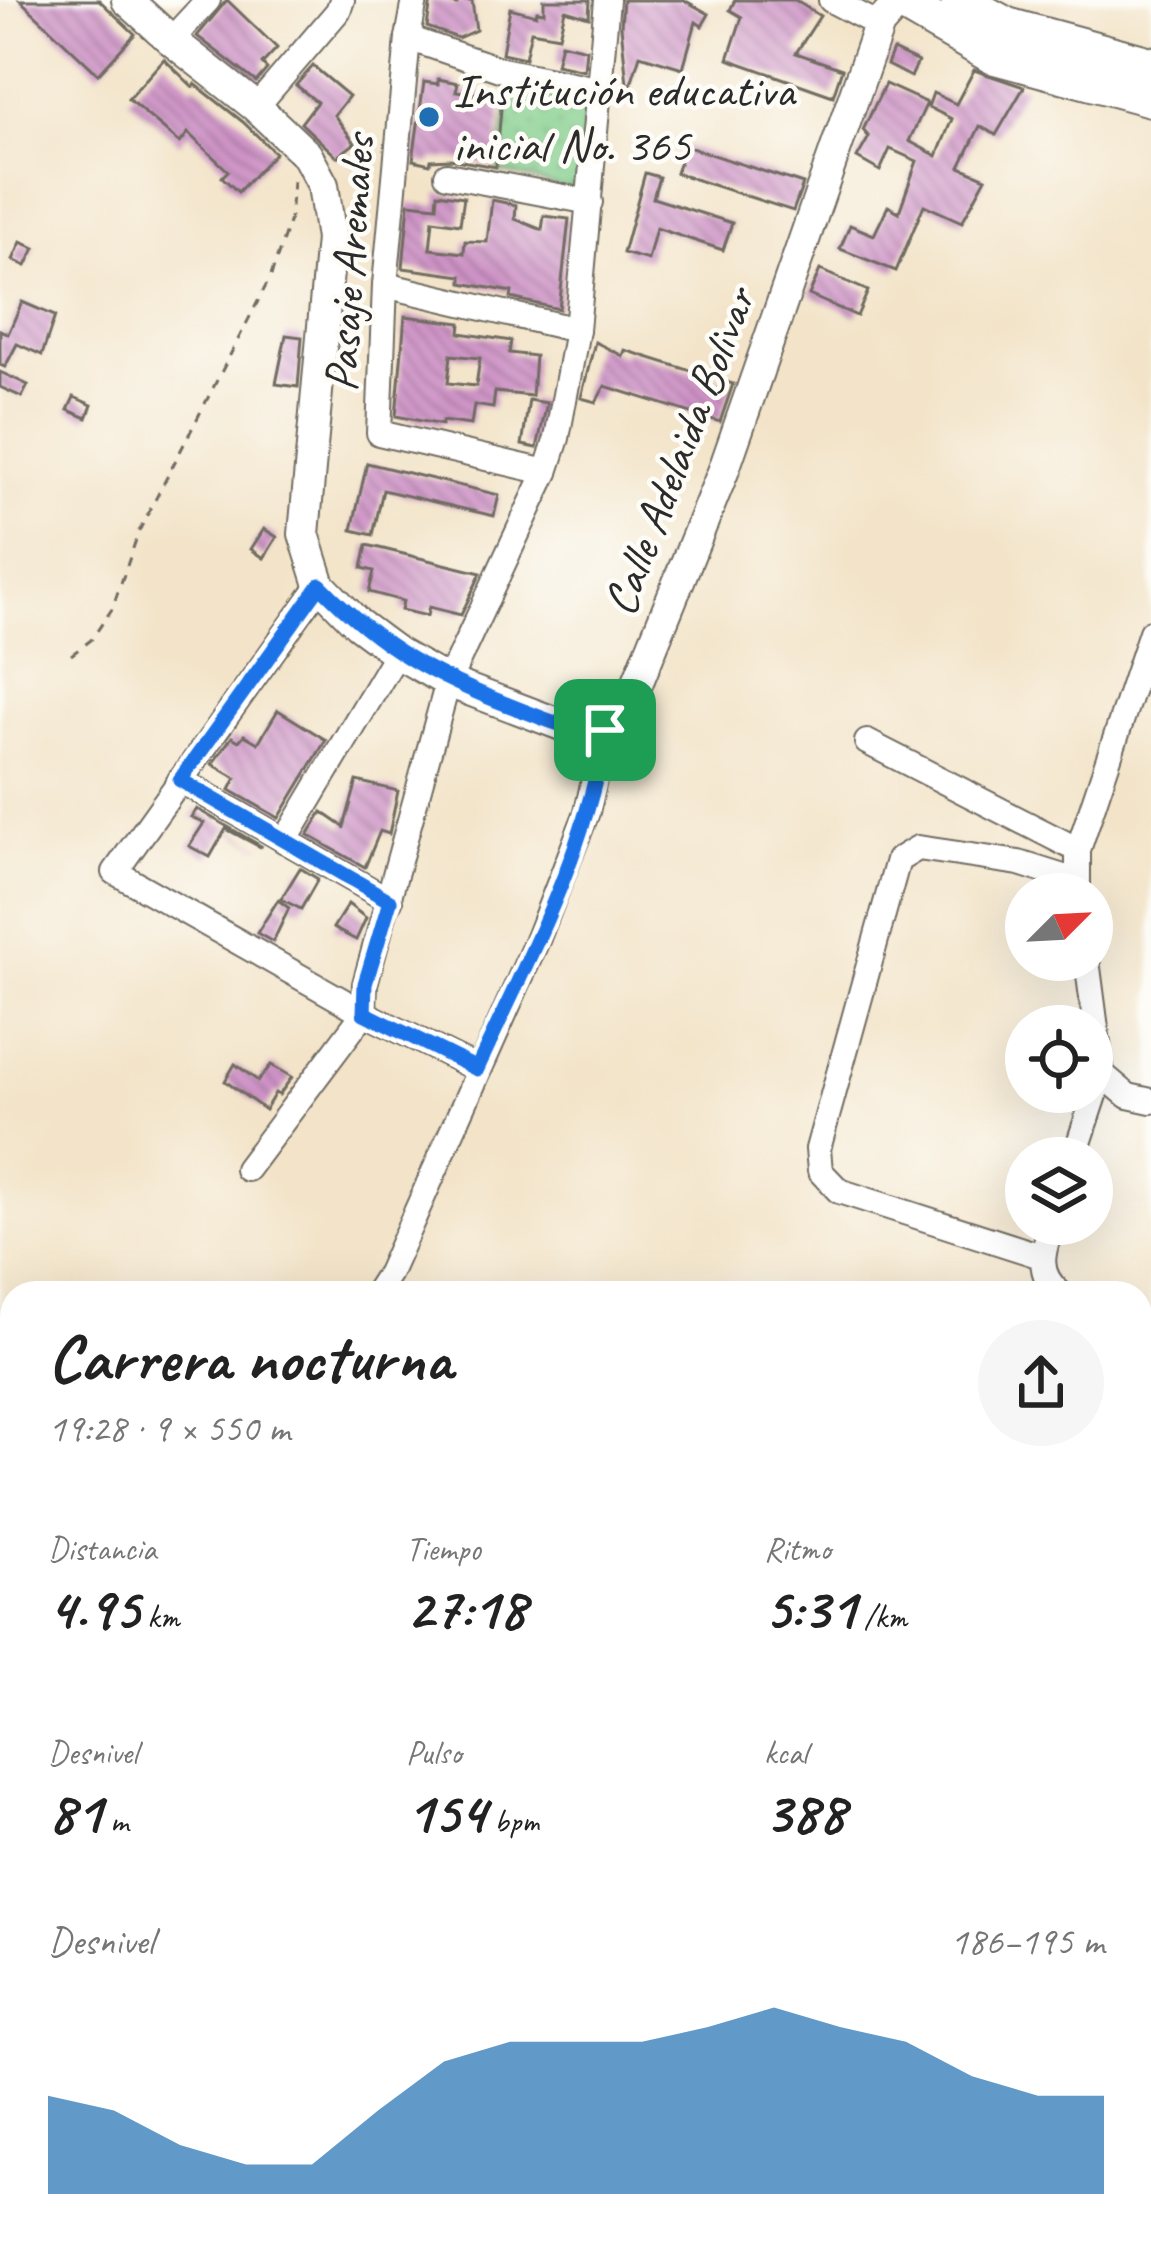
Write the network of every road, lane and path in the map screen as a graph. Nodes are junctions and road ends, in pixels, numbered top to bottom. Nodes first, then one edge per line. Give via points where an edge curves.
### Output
1 (127, 0) edge
2 (208, 0) edge
3 (342, 0) edge
4 (416, 0) edge
5 (607, 0) edge
6 (831, 0) edge
7 (959, 0) edge
8 (894, 7) edge
9 (408, 38) junction
10 (171, 40) junction
11 (1151, 65) edge
12 (601, 90) junction
13 (1151, 98) edge
14 (256, 106) junction
15 (313, 166) junction
16 (447, 175) dead end
17 (590, 202) junction
18 (386, 285) junction
19 (577, 330) junction
20 (546, 472) junction
21 (320, 585) junction
22 (1151, 632) edge
23 (397, 653) junction
24 (71, 655) dead end
25 (448, 682) junction
26 (605, 730) junction
27 (867, 742) dead end
28 (180, 780) junction
29 (285, 841) junction
30 (1078, 850) junction
31 (1042, 873) edge
32 (1077, 873) edge
33 (390, 901) junction
34 (364, 1013) junction
35 (477, 1069) junction
36 (1113, 1083) edge
37 (1151, 1101) edge
38 (248, 1168) dead end
39 (1045, 1245) edge
40 (1041, 1256) junction
41 (384, 1281) edge
42 (1047, 1281) edge

1 - 10 main road
2 - 10 street
3 - 14 street
4 - 9 street, Pasaje Aremales
5 - 12 street
6 - 8 street
7 - 11 highway via 1007,26
8 - 13 highway via 992,55
8 - 26 main road, Calle Adelaida Bolivar via 723,472 624,716
9 - 12 street via 502,70
9 - 18 street, Pasaje Aremales
10 - 14 main road
12 - 17 street
14 - 15 main road
15 - 21 main road via 331,239 304,534
15 - 24 path via 294,178 271,276 139,531 112,609
16 - 17 street
17 - 19 street
18 - 19 street
18 - 20 street, Pasaje Aremales via 379,434
19 - 20 street
20 - 25 street
21 - 23 main road
21 - 28 street
22 - 30 street
23 - 25 main road
23 - 29 street
25 - 26 main road via 580,732
25 - 33 street
26 - 35 street via 587,812
27 - 30 street
28 - 29 street
28 - 34 street via 115,872
29 - 33 street
30 - 32 street
31 - 40 street via 918,848 898,860 818,1148 820,1171 839,1191
33 - 34 street
34 - 35 street
34 - 38 street
35 - 41 street
36 - 37 street
39 - 40 street
40 - 42 street

